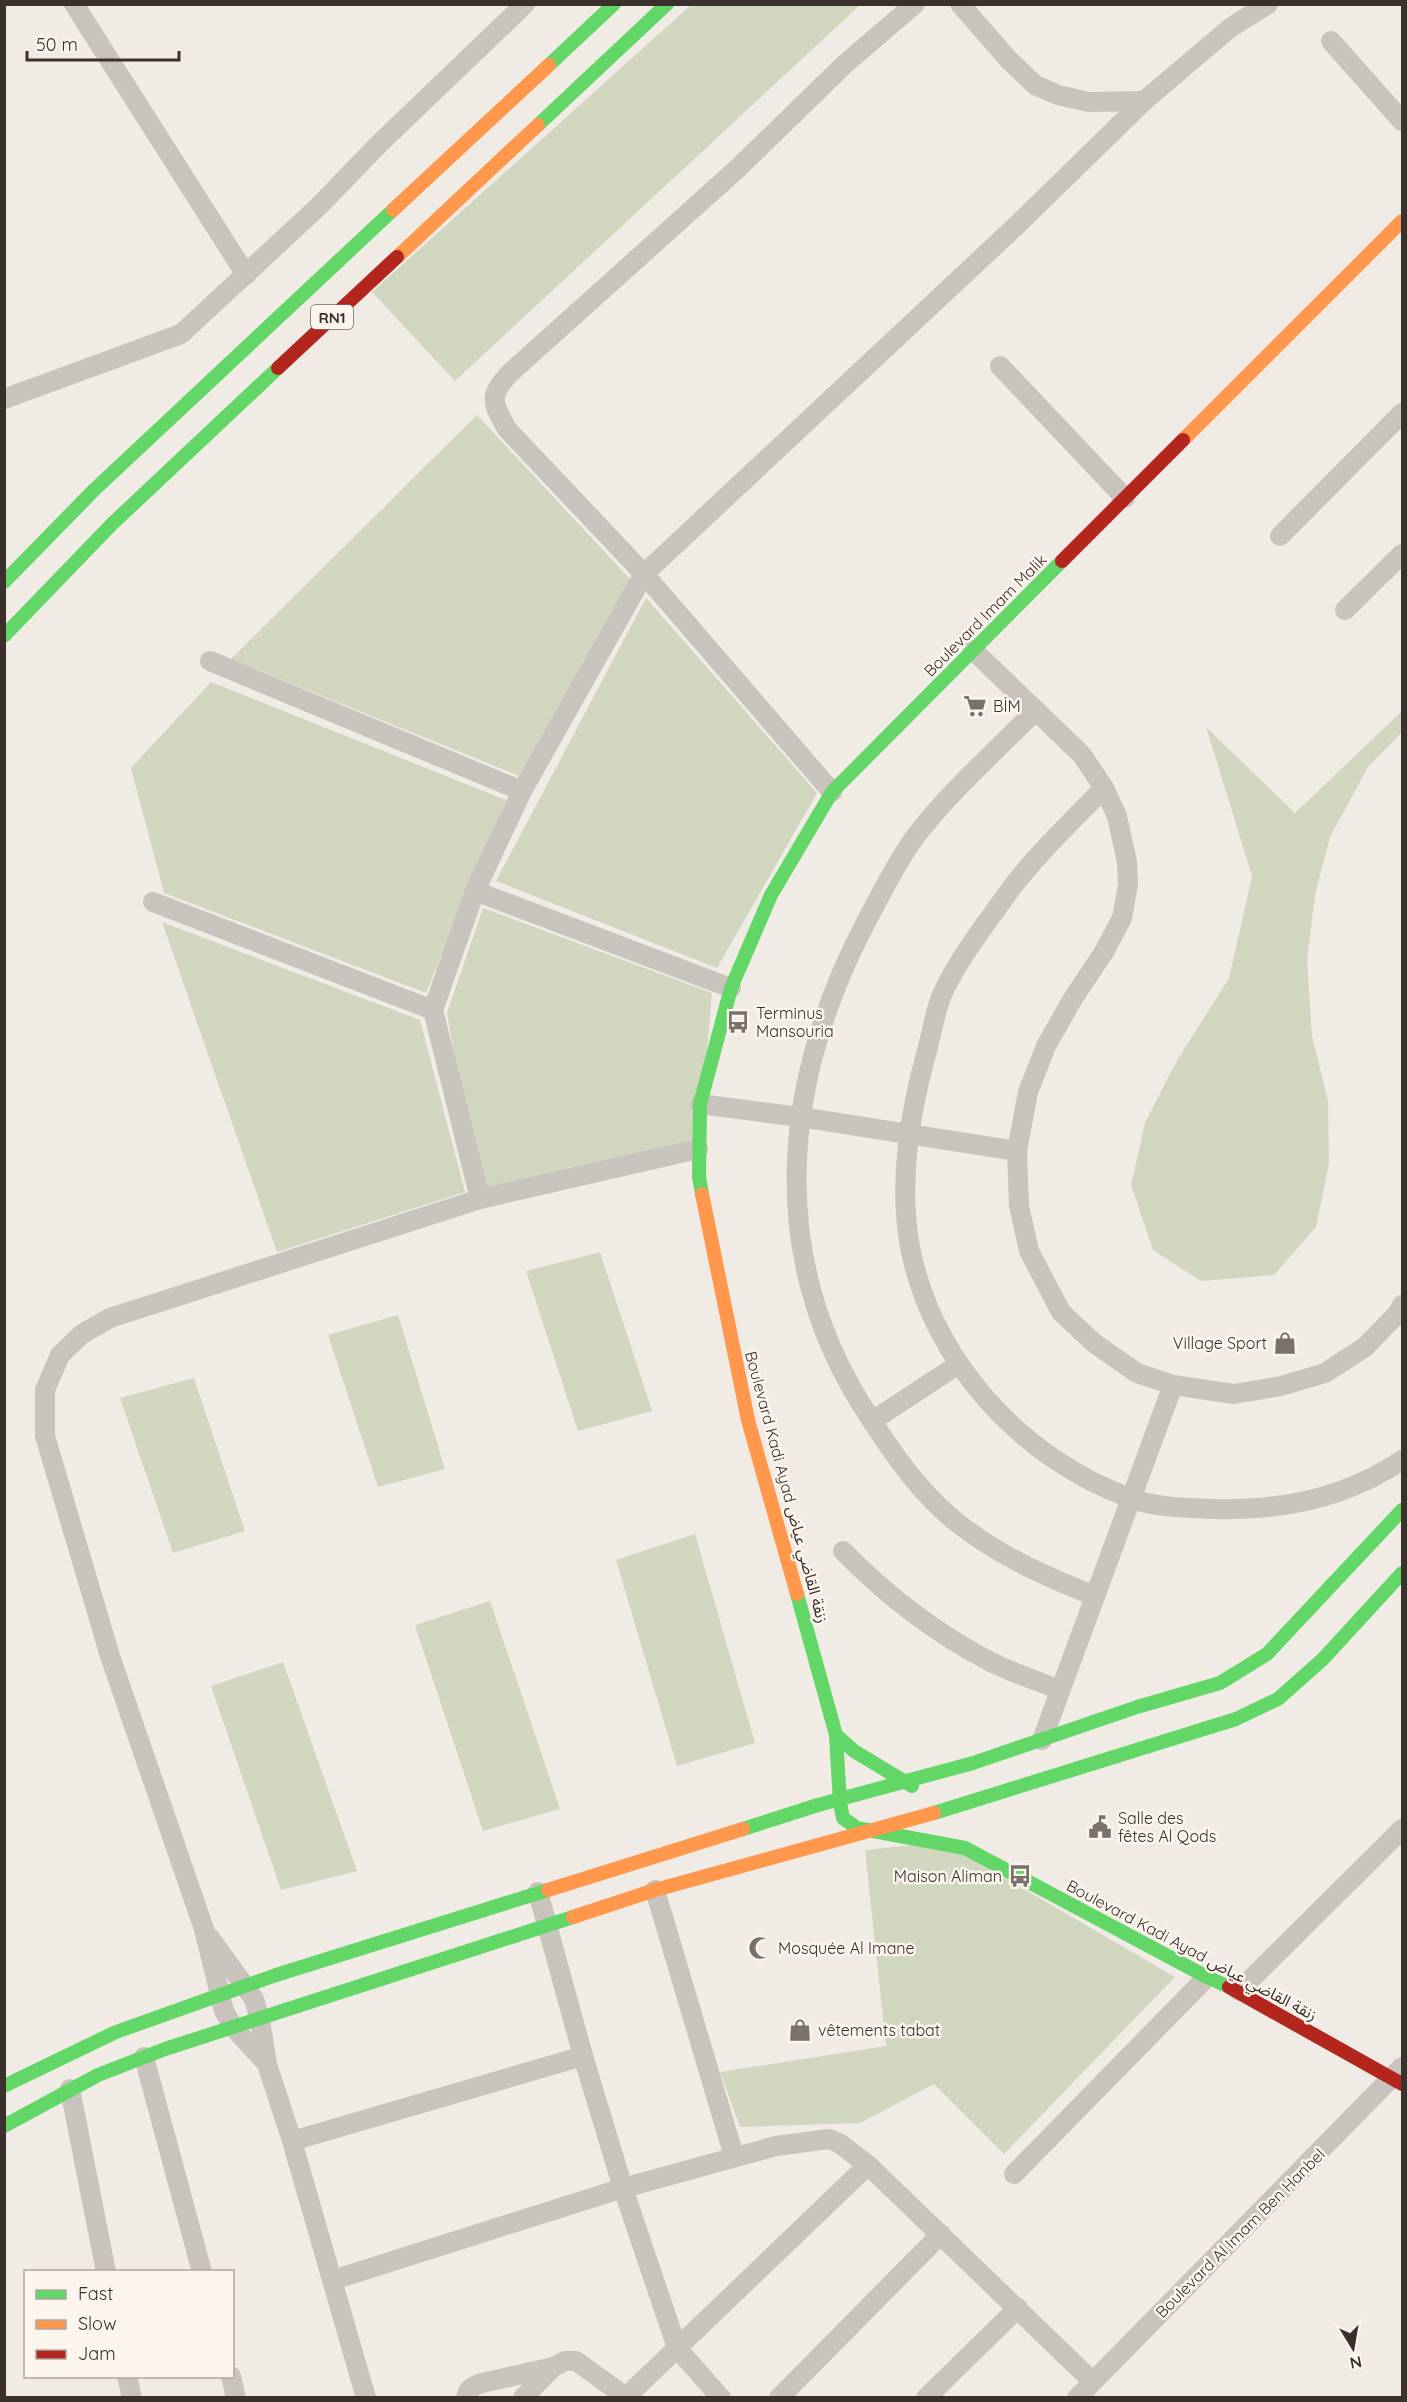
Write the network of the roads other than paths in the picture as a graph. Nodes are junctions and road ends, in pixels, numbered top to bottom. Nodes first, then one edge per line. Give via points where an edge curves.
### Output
1 (74, 4) edge
2 (525, 4) edge
3 (614, 4) edge
4 (667, 4) edge
5 (915, 4) edge
6 (960, 4) edge
7 (1268, 4) edge
8 (1331, 41) dead end
9 (1144, 101) junction
10 (1402, 121) edge
11 (1402, 221) edge
12 (246, 275) junction
13 (999, 366) dead end
14 (4, 399) edge
15 (1402, 413) edge
16 (1125, 498) junction
17 (1280, 536) dead end
18 (1402, 554) edge
19 (644, 574) junction
20 (4, 582) edge
21 (1345, 610) dead end
22 (4, 636) edge
23 (973, 650) junction
24 (210, 661) dead end
25 (1036, 710) junction
26 (1104, 788) junction
27 (522, 791) junction
28 (832, 792) junction
29 (475, 891) junction
30 (153, 902) dead end
31 (731, 988) junction
32 (433, 1010) junction
33 (700, 1104) junction
34 (800, 1117) junction
35 (908, 1134) junction
36 (698, 1149) junction
37 (1017, 1151) junction
38 (480, 1199) junction
39 (1402, 1305) edge
40 (959, 1364) junction
41 (1173, 1385) junction
42 (872, 1421) junction
43 (1402, 1460) edge
44 (1131, 1499) junction
45 (1402, 1510) edge
46 (843, 1551) dead end
47 (1402, 1574) edge
48 (1095, 1596) junction
49 (1060, 1690) junction
50 (836, 1735) junction
51 (1042, 1740) junction
52 (905, 1782) junction
53 (840, 1798) junction
54 (931, 1802) junction
55 (1402, 1829) edge
56 (871, 1830) junction
57 (965, 1848) junction
58 (655, 1890) junction
59 (538, 1892) junction
60 (548, 1925) junction
61 (204, 1929) junction
62 (1207, 1977) junction
63 (244, 1987) junction
64 (1239, 1991) junction
65 (220, 1996) junction
66 (260, 2020) junction
67 (234, 2028) junction
68 (583, 2056) junction
69 (144, 2057) junction
70 (267, 2064) junction
71 (1399, 2077) edge
72 (4, 2086) edge
73 (70, 2089) junction
74 (4, 2126) edge
75 (292, 2141) junction
76 (734, 2156) junction
77 (868, 2165) junction
78 (1014, 2174) dead end
79 (623, 2188) junction
80 (941, 2234) junction
81 (106, 2270) edge
82 (202, 2270) edge
83 (333, 2280) junction
84 (1018, 2308) junction
85 (677, 2348) junction
86 (553, 2367) junction
87 (127, 2378) edge
88 (231, 2378) edge
89 (1092, 2381) junction
90 (132, 2397) edge
91 (236, 2397) edge
92 (366, 2397) edge
93 (466, 2397) edge
94 (523, 2397) edge
95 (626, 2397) edge
96 (721, 2397) edge
97 (779, 2397) edge
98 (926, 2397) edge
99 (1077, 2397) edge

1 - 12 street
2 - 12 street
3 - 20 main road, RN1 via 94,490
4 - 22 main road, RN1 via 112,524
5 - 19 street via 496,388 497,411 507,429
6 - 9 street via 1035,85 1089,102
7 - 9 street via 1230,28
8 - 10 street
9 - 19 street
11 - 16 main road, Boulevard Imam Malik
12 - 14 street via 181,334
13 - 16 street
15 - 17 street
16 - 23 main road, Boulevard Imam Malik
18 - 21 street
19 - 27 street
19 - 28 street
23 - 25 street
23 - 28 main road, Boulevard Imam Malik
24 - 27 street
25 - 26 street via 1082,755
25 - 34 street via 945,802 922,829 885,887 848,957 825,1015
26 - 35 street via 1021,876 958,966 941,998
26 - 37 street via 1124,839 1128,885 1122,918 1046,1046 1028,1092
27 - 29 street
28 - 31 main road, Boulevard Imam Malik via 771,895
29 - 31 street
29 - 32 street
30 - 32 street
31 - 33 main road, Boulevard Imam Malik
32 - 38 street
33 - 34 street
33 - 36 main road, Boulevard Kadi Ayad زنقة القاضي عياض
34 - 35 street
34 - 42 street via 795,1183 804,1263 828,1340
35 - 37 street
35 - 40 street via 904,1200 911,1249 929,1308
36 - 38 street
36 - 50 main road, Boulevard Kadi Ayad زنقة القاضي عياض via 699,1177 748,1420
37 - 41 street via 1019,1206 1029,1251 1061,1312 1094,1343 1137,1373
38 - 61 street via 110,1318 82,1334 60,1355 45,1390 45,1436 110,1656
39 - 41 street via 1365,1347 1325,1373 1233,1394
40 - 42 street
40 - 44 street via 1009,1423 1042,1450
41 - 44 street
42 - 48 street via 890,1451 927,1495 964,1529 1037,1573
43 - 44 street via 1336,1493 1285,1507 1182,1508
44 - 48 street
45 - 51 main road via 1267,1654 1220,1683
46 - 49 street via 887,1594 931,1626 992,1662
47 - 54 main road via 1323,1659 1278,1699 1225,1722
48 - 49 street
49 - 51 street
50 - 52 main road, Boulevard Kadi Ayad زنقة القاضي عياض via 854,1751
50 - 53 main road, Boulevard Kadi Ayad زنقة القاضي عياض
51 - 52 main road
52 - 53 main road
52 - 54 main road, Boulevard Kadi Ayad زنقة القاضي عياض
53 - 56 main road, Boulevard Kadi Ayad زنقة القاضي عياض via 841,1814 848,1823
53 - 59 main road
54 - 56 main road
54 - 57 main road, Boulevard Kadi Ayad زنقة القاضي عياض
55 - 64 street
56 - 57 main road, Boulevard Kadi Ayad زنقة القاضي عياض
56 - 58 main road
57 - 62 main road, Boulevard Kadi Ayad زنقة القاضي عياض
58 - 60 main road
58 - 76 street
59 - 60 street
59 - 63 main road
60 - 66 main road
60 - 68 street
61 - 63 street
61 - 65 street
62 - 64 main road, Boulevard Kadi Ayad زنقة القاضي عياض
62 - 78 street
63 - 65 main road
63 - 66 street via 254,1999
64 - 71 main road, Boulevard Kadi Ayad زنقة القاضي عياض
65 - 67 street
65 - 72 main road via 116,2032
66 - 67 main road
66 - 70 street
67 - 69 main road
67 - 70 street
68 - 75 street
68 - 79 street
69 - 73 main road
69 - 82 street
70 - 75 street
71 - 89 street, Boulevard Al Imam Ben Hanbel
73 - 74 main road
73 - 81 street
75 - 83 street
76 - 77 street via 829,2139
76 - 79 street
77 - 80 street
77 - 85 street
79 - 83 street
79 - 85 street
80 - 84 street
80 - 97 street
83 - 92 street
84 - 89 street
84 - 98 street
85 - 95 street
85 - 96 street
86 - 93 street via 482,2383 467,2391
86 - 94 street
86 - 95 street via 576,2361
87 - 90 street
88 - 91 street
89 - 99 street, Boulevard Al Imam Ben Hanbel

